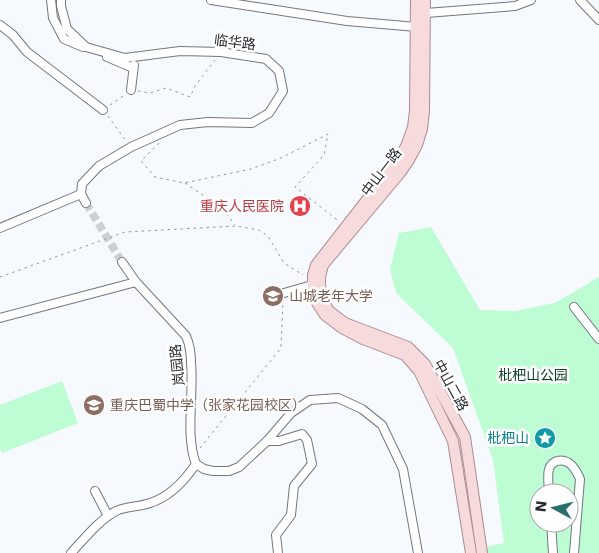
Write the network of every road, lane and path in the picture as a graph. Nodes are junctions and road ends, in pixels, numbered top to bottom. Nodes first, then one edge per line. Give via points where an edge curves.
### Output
1 (51, 0) edge
2 (61, 0) edge
3 (211, 0) edge
4 (416, 0) edge
5 (425, 0) edge
6 (532, 0) edge
7 (580, 0) edge
8 (426, 13) junction
9 (599, 20) edge
10 (0, 25) edge
11 (417, 27) junction
12 (221, 52) junction
13 (134, 56) junction
14 (133, 68) junction
15 (132, 90) junction
16 (103, 110) junction
17 (161, 133) junction
18 (130, 147) junction
19 (184, 183) junction
20 (81, 194) junction
21 (86, 202) tunnel mouth
22 (236, 226) junction
23 (346, 226) junction
24 (0, 228) edge
25 (122, 262) tunnel mouth
26 (0, 277) edge
27 (136, 282) junction
28 (315, 283) junction
29 (284, 293) joint
30 (574, 307) dead end
31 (0, 318) edge
32 (599, 339) edge
33 (267, 441) junction
34 (193, 456) junction
35 (196, 464) junction
36 (549, 483) edge
37 (94, 491) dead end
38 (579, 491) edge
39 (108, 516) junction
40 (552, 533) edge
41 (576, 533) edge
42 (71, 553) edge
43 (278, 553) edge
44 (418, 553) edge
45 (472, 553) edge
46 (482, 553) edge
47 (553, 553) edge
48 (574, 553) edge

1 - 14 street via 53,18 64,39
2 - 13 street, 临华路 via 67,29 86,47 125,58
3 - 11 street via 347,21
4 - 11 main road, 中山一路
5 - 8 main road, 中山一路
6 - 8 street via 515,6
7 - 9 street
8 - 28 main road, 中山一路 via 424,111 417,145 400,173 323,266
10 - 16 street via 27,52
11 - 23 main road, 中山一路 via 415,111 407,144 392,169
12 - 13 street, 临华路 via 180,51
12 - 15 path via 190,97 166,88 150,93
12 - 17 street, 临华路 via 266,59 279,71 283,91 270,113 252,124 208,122 180,125
13 - 14 street
14 - 15 street
15 - 16 path
16 - 18 path
17 - 18 street, 临华路
17 - 19 path via 161,142 141,161 155,177
18 - 20 street, 临华路 via 99,166 82,184
19 - 22 path via 222,208
19 - 23 path via 282,158 328,134 324,155 295,187
20 - 21 street
20 - 24 street
22 - 26 path via 125,232
22 - 28 path via 259,230 268,236 284,263
23 - 28 main road, 中山一路 via 316,266
25 - 27 street, 岚园路
27 - 31 street
27 - 34 street, 岚园路 via 189,342 192,374 190,443
28 - 29 street
28 - 45 main road, 中山二路 via 314,297 320,310 335,324 405,355 419,371 453,441
28 - 46 main road, 中山二路 via 329,310 345,323 408,348 425,364 464,437
29 - 34 path via 282,348
30 - 32 street
33 - 35 street via 229,471 213,472
33 - 43 street via 279,442 302,434 312,464 294,486 291,515 276,535
33 - 44 street via 291,413 310,400 338,398 362,409 382,425 403,469
34 - 35 street, 岚园路
35 - 39 street via 171,492 150,503 118,510
36 - 38 street via 549,468 561,460 577,472
37 - 39 street
39 - 42 street
40 - 47 street
41 - 48 street

